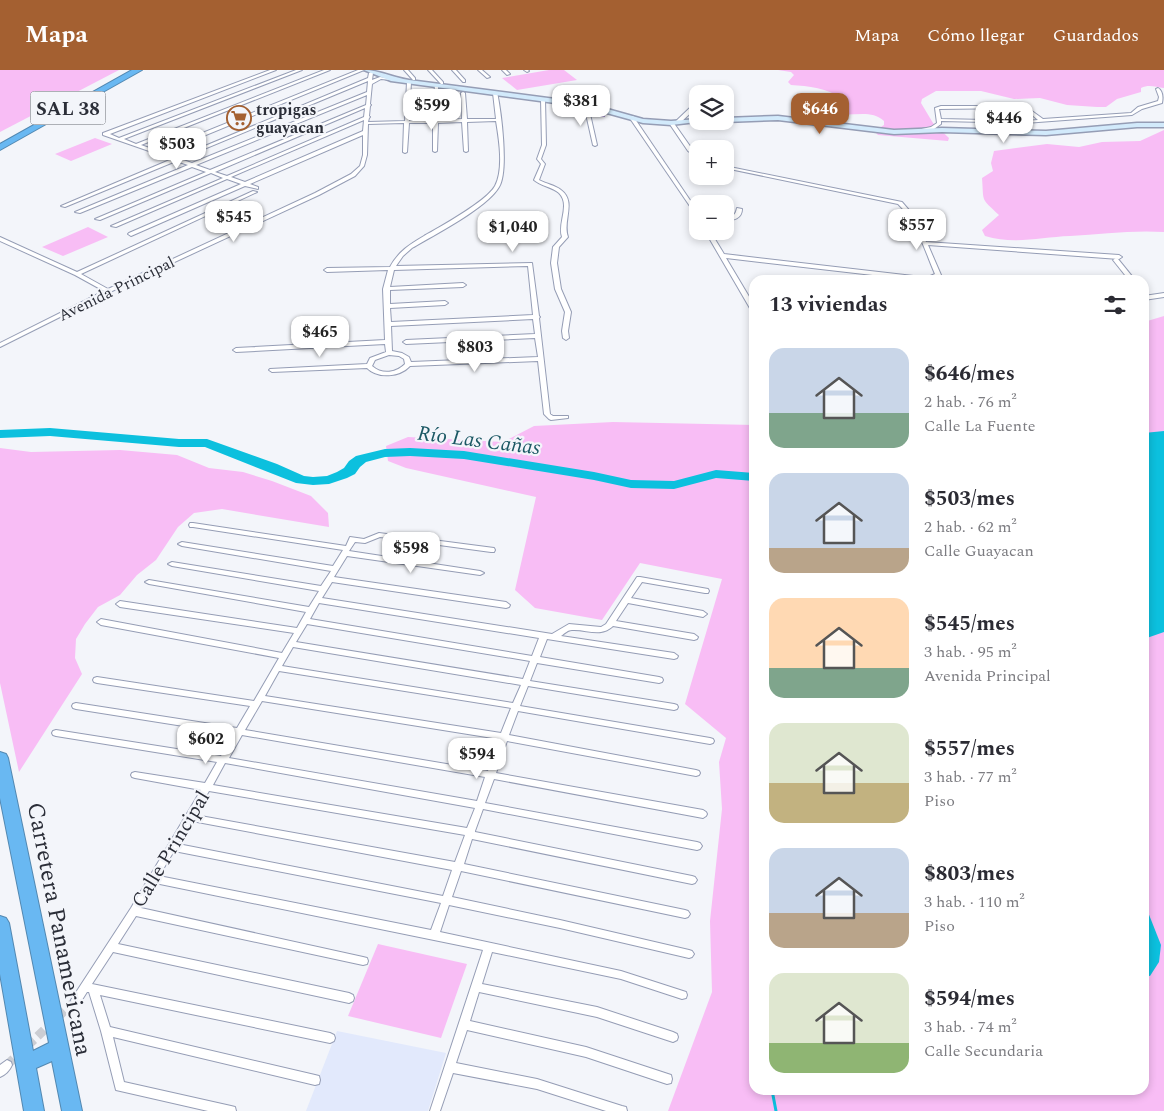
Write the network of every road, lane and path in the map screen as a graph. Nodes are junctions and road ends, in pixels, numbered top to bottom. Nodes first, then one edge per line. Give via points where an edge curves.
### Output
1 (127, 70) edge
2 (138, 70) edge
3 (274, 70) edge
4 (300, 70) edge
5 (328, 70) edge
6 (406, 70) edge
7 (430, 70) edge
8 (454, 70) edge
9 (480, 70) edge
10 (504, 70) edge
11 (369, 74) edge
12 (508, 74) dead end
13 (488, 77) dead end
14 (411, 80) junction
15 (464, 80) dead end
16 (439, 84) junction
17 (1158, 89) dead end
18 (370, 92) junction
19 (463, 93) dead end
20 (494, 93) junction
21 (543, 99) junction
22 (369, 105) junction
23 (586, 105) junction
24 (689, 111) edge
25 (631, 117) junction
26 (367, 120) junction
27 (497, 120) junction
28 (734, 120) edge
29 (938, 120) junction
30 (435, 121) junction
31 (465, 121) junction
32 (1042, 121) junction
33 (407, 122) junction
34 (689, 122) edge
35 (674, 123) junction
36 (1164, 125) edge
37 (365, 132) junction
38 (905, 132) junction
39 (0, 139) edge
40 (120, 139) junction
41 (136, 145) junction
42 (595, 145) dead end
43 (0, 148) edge
44 (689, 148) edge
45 (435, 151) dead end
46 (466, 151) dead end
47 (405, 152) dead end
48 (158, 153) junction
49 (177, 159) junction
50 (194, 165) junction
51 (734, 169) edge
52 (211, 171) junction
53 (227, 177) junction
54 (244, 183) junction
55 (689, 204) edge
56 (63, 206) dead end
57 (739, 209) dead end
58 (78, 212) dead end
59 (734, 218) edge
60 (98, 219) dead end
61 (114, 226) dead end
62 (131, 234) dead end
63 (0, 238) edge
64 (713, 240) edge
65 (925, 243) junction
66 (723, 256) junction
67 (391, 267) junction
68 (327, 270) dead end
69 (77, 274) junction
70 (887, 275) edge
71 (938, 275) edge
72 (1129, 275) edge
73 (463, 285) dead end
74 (386, 289) junction
75 (108, 291) junction
76 (1164, 295) edge
77 (1149, 297) edge
78 (749, 301) edge
79 (445, 303) dead end
80 (387, 306) junction
81 (536, 317) junction
82 (388, 324) junction
83 (539, 336) junction
84 (566, 338) dead end
85 (388, 342) junction
86 (406, 342) dead end
87 (0, 345) edge
88 (236, 350) dead end
89 (389, 353) junction
90 (541, 359) junction
91 (408, 364) junction
92 (369, 366) junction
93 (272, 370) dead end
94 (566, 417) dead end
95 (194, 525) dead end
96 (182, 544) dead end
97 (491, 550) dead end
98 (346, 551) junction
99 (172, 564) dead end
100 (335, 569) junction
101 (480, 574) dead end
102 (329, 579) junction
103 (149, 582) dead end
104 (324, 589) junction
105 (705, 591) dead end
106 (317, 600) junction
107 (626, 600) junction
108 (120, 604) dead end
109 (506, 605) dead end
110 (311, 610) junction
111 (703, 614) dead end
112 (101, 622) dead end
113 (304, 622) junction
114 (611, 623) junction
115 (299, 632) junction
116 (549, 636) junction
117 (694, 637) dead end
118 (291, 644) junction
119 (284, 656) junction
120 (674, 656) dead end
121 (535, 658) junction
122 (277, 668) junction
123 (97, 680) dead end
124 (659, 680) dead end
125 (526, 682) junction
126 (257, 701) junction
127 (76, 706) dead end
128 (516, 707) junction
129 (674, 707) dead end
130 (240, 731) junction
131 (56, 733) dead end
132 (504, 737) junction
133 (710, 741) dead end
134 (0, 758) edge
135 (224, 758) junction
136 (696, 773) dead end
137 (492, 774) junction
138 (136, 775) dead end
139 (208, 786) junction
140 (481, 804) junction
141 (704, 814) dead end
142 (189, 817) junction
143 (470, 833) junction
144 (697, 846) dead end
145 (172, 847) junction
146 (458, 867) junction
147 (152, 879) junction
148 (692, 880) dead end
149 (447, 899) junction
150 (134, 911) junction
151 (685, 914) dead end
152 (0, 923) edge
153 (434, 935) junction
154 (489, 946) junction
155 (111, 947) junction
156 (689, 954) dead end
157 (363, 961) dead end
158 (476, 987) junction
159 (89, 988) junction
160 (682, 995) dead end
161 (349, 998) dead end
162 (76, 1000) tunnel mouth
163 (463, 1024) junction
164 (106, 1031) junction
165 (674, 1037) dead end
166 (330, 1038) dead end
167 (59, 1048) junction
168 (11, 1067) edge
169 (449, 1067) junction
170 (667, 1079) dead end
171 (315, 1080) dead end
172 (437, 1110) edge
173 (34, 1111) edge
174 (72, 1111) edge
175 (230, 1111) edge
176 (622, 1111) edge

1 - 39 highway, SAL 38
2 - 43 highway, SAL 38
3 - 40 street via 106,134
4 - 40 street
5 - 41 street
6 - 14 street
7 - 16 street
8 - 15 street
9 - 13 street
10 - 12 street
11 - 14 street
11 - 18 street, Avenida Principal
11 - 48 street
11 - 49 street
14 - 16 street
14 - 33 street
16 - 20 street
16 - 30 street
17 - 32 street via 1160,102 1132,114
18 - 22 street, Avenida Principal
18 - 50 street
19 - 31 street
20 - 21 street
20 - 27 street
21 - 23 street
21 - 84 street via 544,145 536,180 555,188 566,200 564,238 556,247 554,263 558,289 568,312
22 - 26 street, Avenida Principal
22 - 52 street
23 - 25 street
23 - 42 street
24 - 35 street
25 - 35 street
25 - 55 street
26 - 33 street
26 - 37 street, Avenida Principal
26 - 53 street
27 - 31 street
27 - 67 street via 502,163 498,188 410,247
28 - 38 street via 778,118
29 - 32 street
29 - 32 street via 937,108 1021,107
29 - 38 street via 939,123 932,128
30 - 31 street
30 - 33 street
30 - 45 street
31 - 46 street
33 - 47 street
34 - 35 street
35 - 44 street
36 - 38 street via 1020,133
37 - 54 street
37 - 75 street, Avenida Principal via 362,166 353,176
40 - 41 street
41 - 48 street
48 - 49 street
49 - 50 street
49 - 56 street
50 - 52 street
50 - 58 street
51 - 65 street via 900,203 907,209
52 - 53 street
52 - 60 street
53 - 54 street
53 - 61 street
54 - 62 street
54 - 69 street via 256,190
57 - 59 street
63 - 69 street
64 - 66 street
65 - 71 street
65 - 72 street via 1118,259
66 - 70 street
66 - 78 street
67 - 68 street
67 - 74 street
67 - 81 street via 530,264
69 - 75 street
73 - 74 street
74 - 80 street
75 - 87 street, Avenida Principal
76 - 77 street
79 - 80 street
80 - 82 street
81 - 82 street
81 - 83 street
82 - 85 street
83 - 86 street
83 - 90 street
85 - 88 street
85 - 89 street
89 - 91 street via 404,356
89 - 92 street via 372,358
90 - 91 street
90 - 94 street via 547,414 551,418
91 - 92 street via 401,371 388,374 375,372
92 - 93 street
95 - 98 street
96 - 100 street
97 - 98 street, Calle Principal via 379,535 353,540
98 - 100 street, Calle Principal
98 - 101 street
99 - 104 street
100 - 102 street, Calle Principal
102 - 104 street, Calle Principal
102 - 109 street
103 - 110 street
104 - 106 street, Calle Principal
105 - 107 street via 640,579
106 - 110 street, Calle Principal
106 - 116 street
107 - 111 street
107 - 114 street
108 - 115 street
110 - 113 street, Calle Principal
112 - 119 street
113 - 115 street, Calle Principal
113 - 121 street
114 - 116 street via 602,630 569,626
114 - 117 street
115 - 118 street, Calle Principal
116 - 120 street
116 - 121 street
118 - 119 street, Calle Principal
118 - 125 street
119 - 122 street, Calle Principal
121 - 124 street
121 - 125 street
122 - 126 street, Calle Principal
122 - 128 street
123 - 126 street
125 - 128 street
125 - 129 street
126 - 130 street, Calle Principal
126 - 132 street
127 - 130 street
128 - 132 street
128 - 133 street
130 - 135 street, Calle Principal
130 - 137 street
131 - 135 street
132 - 136 street
132 - 137 street
134 - 167 highway, Carretera Panamericana
135 - 139 street, Calle Principal
135 - 140 street
137 - 140 street
137 - 141 street
138 - 139 street
139 - 142 street, Calle Principal
139 - 143 street
140 - 143 street
140 - 144 street
142 - 145 street, Calle Principal
142 - 146 street
143 - 146 street
143 - 148 street
145 - 147 street, Calle Principal
145 - 149 street
146 - 149 street
146 - 151 street
147 - 150 street, Calle Principal
147 - 153 street
149 - 153 street
149 - 156 street
150 - 155 street, Calle Principal
150 - 157 street
152 - 168 highway
153 - 154 street
154 - 158 street
154 - 160 street via 621,975
155 - 159 street, Calle Principal
155 - 161 street
158 - 163 street
158 - 165 street via 597,1012
159 - 162 street, Calle Principal
159 - 164 street
159 - 166 street
163 - 169 street
163 - 170 street via 586,1052
164 - 171 street
164 - 175 street via 120,1086
167 - 168 highway
167 - 174 highway, Carretera Panamericana
168 - 173 highway
169 - 172 street
169 - 176 street via 537,1084

